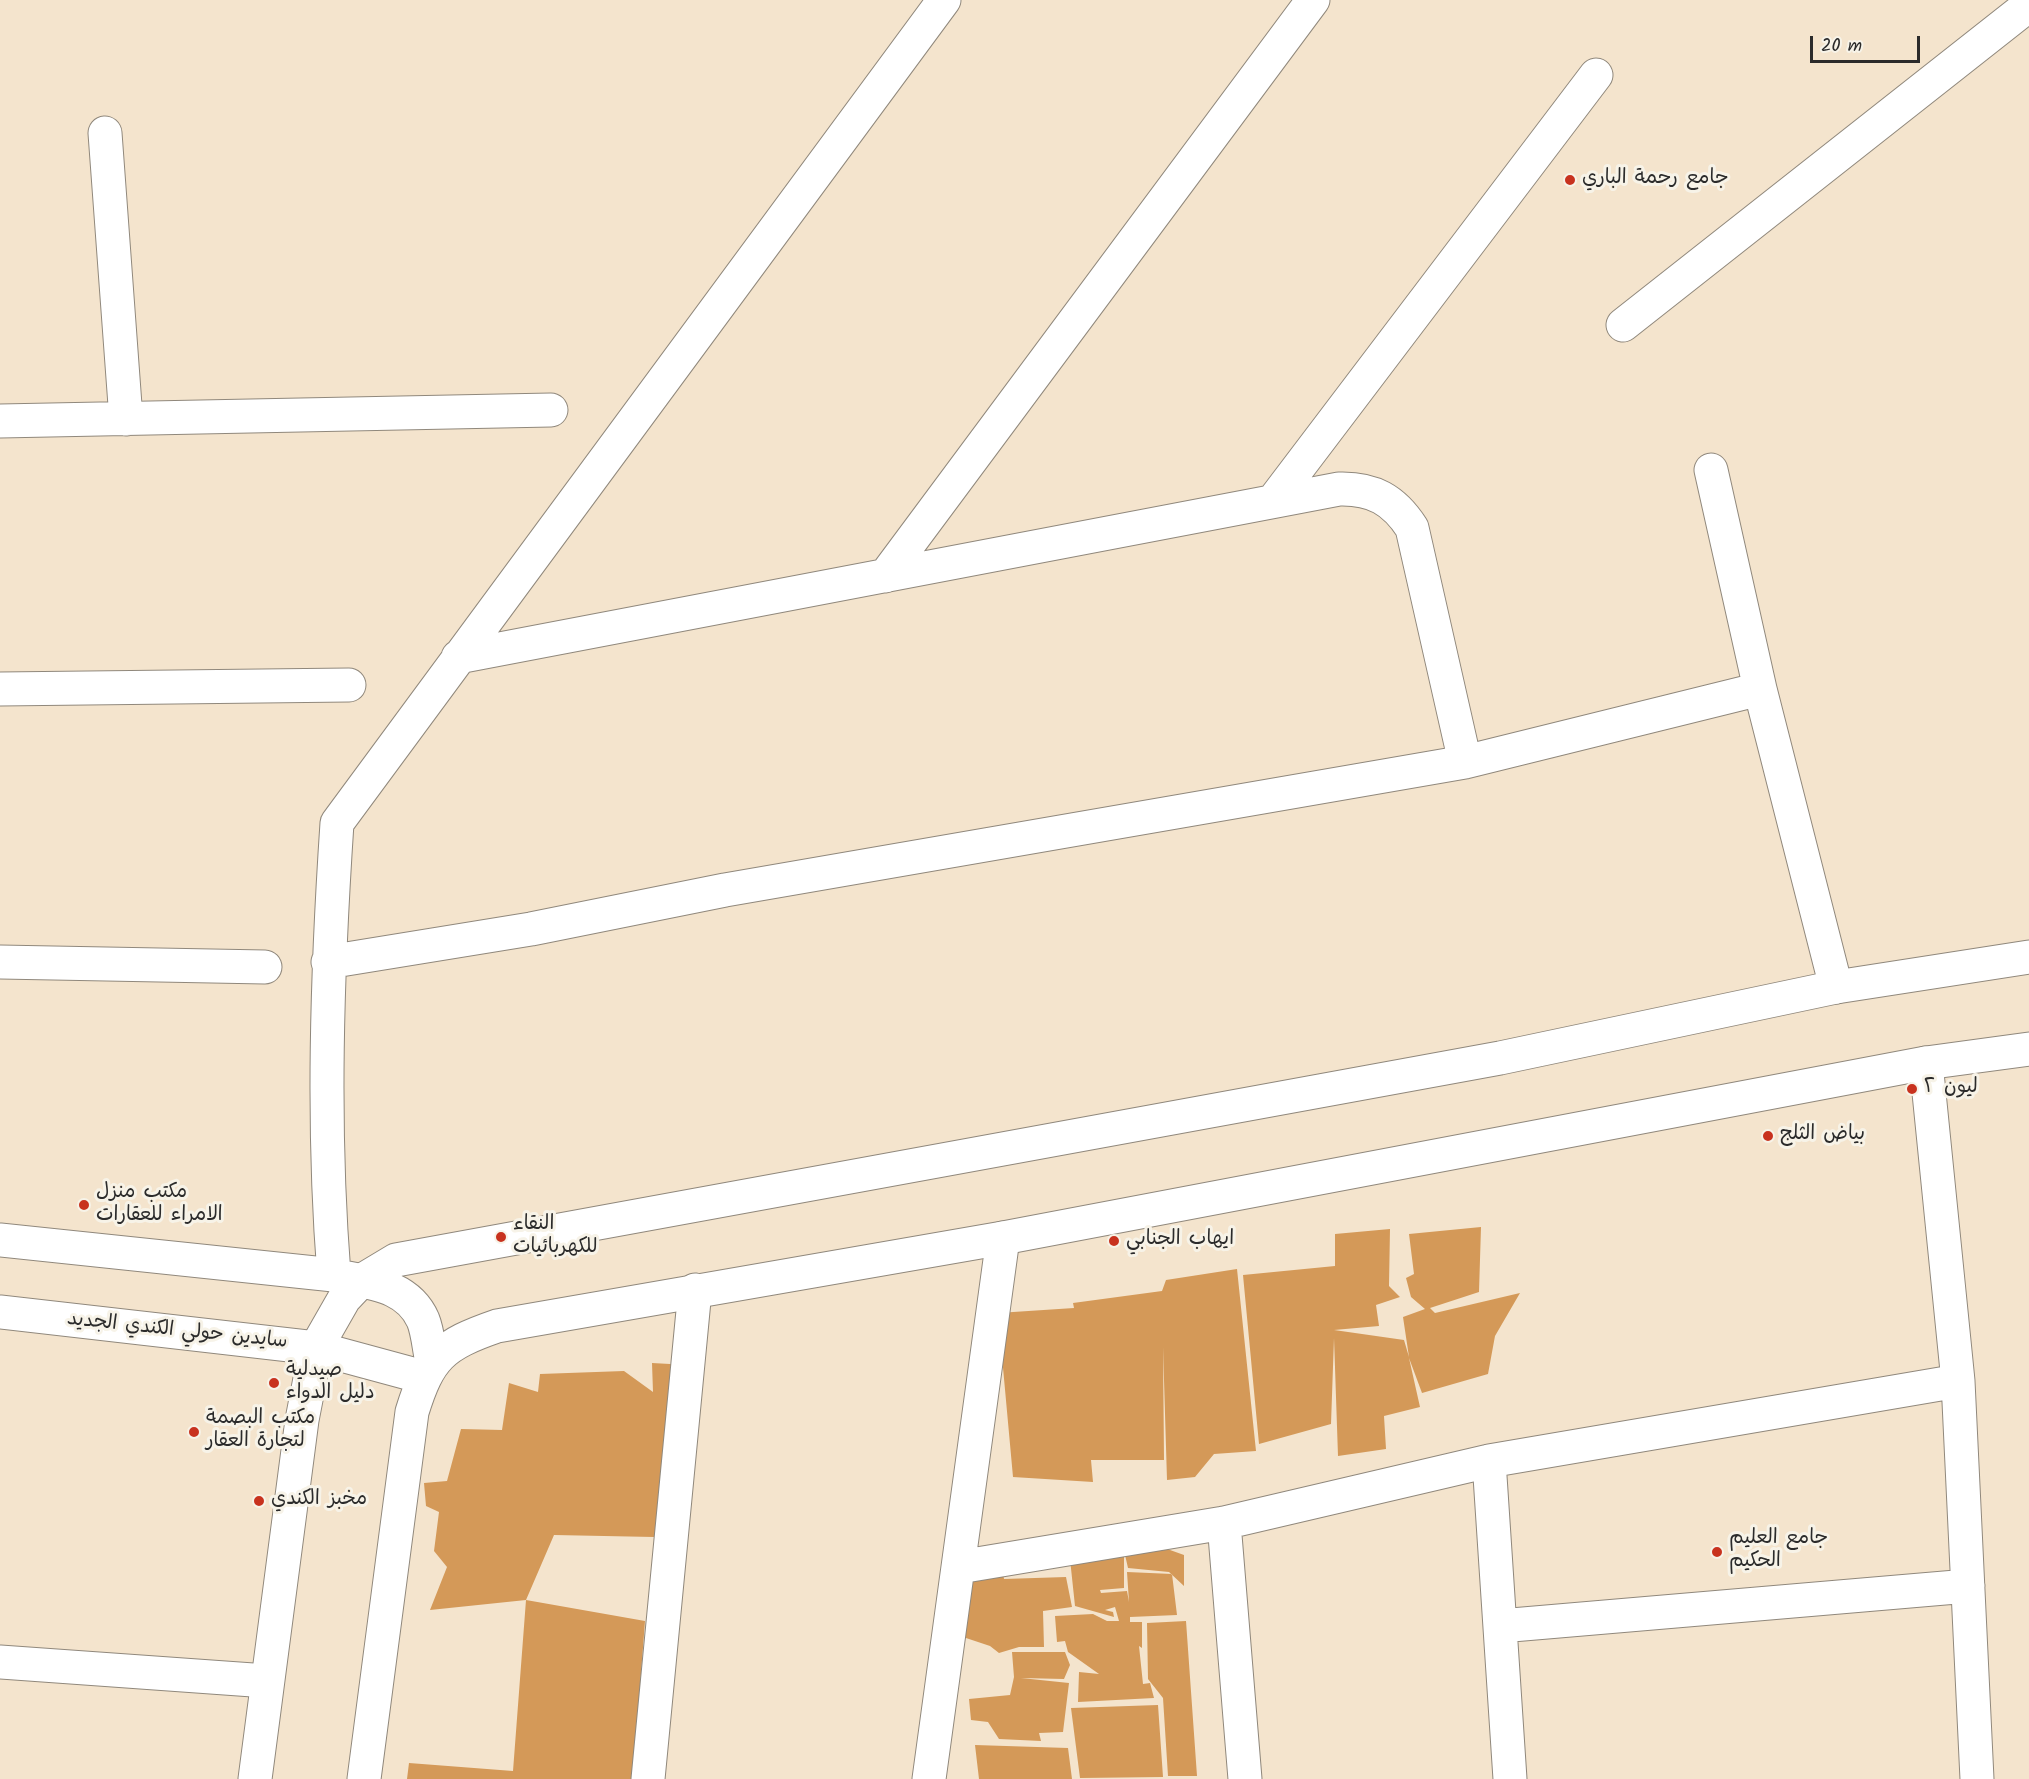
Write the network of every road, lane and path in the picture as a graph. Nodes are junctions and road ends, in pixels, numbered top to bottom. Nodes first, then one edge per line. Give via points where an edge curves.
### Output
1 (944, 0) edge
2 (1313, 0) edge
3 (2029, 5) edge
4 (1596, 75) dead end
5 (105, 133) dead end
6 (1623, 325) dead end
7 (551, 410) dead end
8 (126, 419) junction
9 (0, 421) edge
10 (1711, 470) dead end
11 (1274, 501) junction
12 (885, 576) junction
13 (458, 657) junction
14 (349, 686) dead end
15 (0, 689) edge
16 (1760, 689) junction
17 (1465, 762) junction
18 (2029, 957) edge
19 (0, 962) edge
20 (328, 962) junction
21 (265, 967) dead end
22 (1836, 987) junction
23 (2029, 1049) edge
24 (1926, 1063) junction
25 (1003, 1238) junction
26 (0, 1240) edge
27 (348, 1278) junction
28 (695, 1290) junction
29 (0, 1312) edge
30 (316, 1348) junction
31 (428, 1369) junction
32 (1958, 1381) junction
33 (1489, 1461) junction
34 (1224, 1523) junction
35 (959, 1567) junction
36 (1968, 1586) junction
37 (1500, 1626) junction
38 (0, 1662) edge
39 (267, 1681) junction
40 (255, 1779) edge
41 (364, 1779) edge
42 (648, 1779) edge
43 (929, 1779) edge
44 (1245, 1779) edge
45 (1510, 1779) edge
46 (1977, 1779) edge

1 - 13 street
2 - 12 street
3 - 6 street
4 - 11 street
5 - 8 street
7 - 8 street
8 - 9 street
10 - 16 street
11 - 12 street
11 - 17 street via 1356,488 1388,500 1402,512 1418,546
12 - 13 street
13 - 20 street via 337,823
14 - 15 street
16 - 17 street
16 - 22 street
17 - 20 street
18 - 22 street
19 - 21 street
20 - 27 street via 330,1220
22 - 27 street via 1500,1058 415,1256
23 - 24 street
24 - 25 street
24 - 32 street
25 - 28 street
25 - 35 street
26 - 27 street
27 - 30 street via 344,1299
27 - 31 street via 389,1287 412,1301 423,1321
28 - 31 street via 497,1326 466,1336
28 - 42 street
29 - 30 street, سايدين حولي الكندي الجديد
30 - 31 street, سايدين حولي الكندي الجديد
30 - 39 street via 302,1420
31 - 41 street via 408,1436
32 - 33 street
32 - 36 street
33 - 34 street
33 - 37 street
34 - 35 street
34 - 44 street
35 - 43 street
36 - 37 street
36 - 46 street
37 - 45 street
38 - 39 street
39 - 40 street

